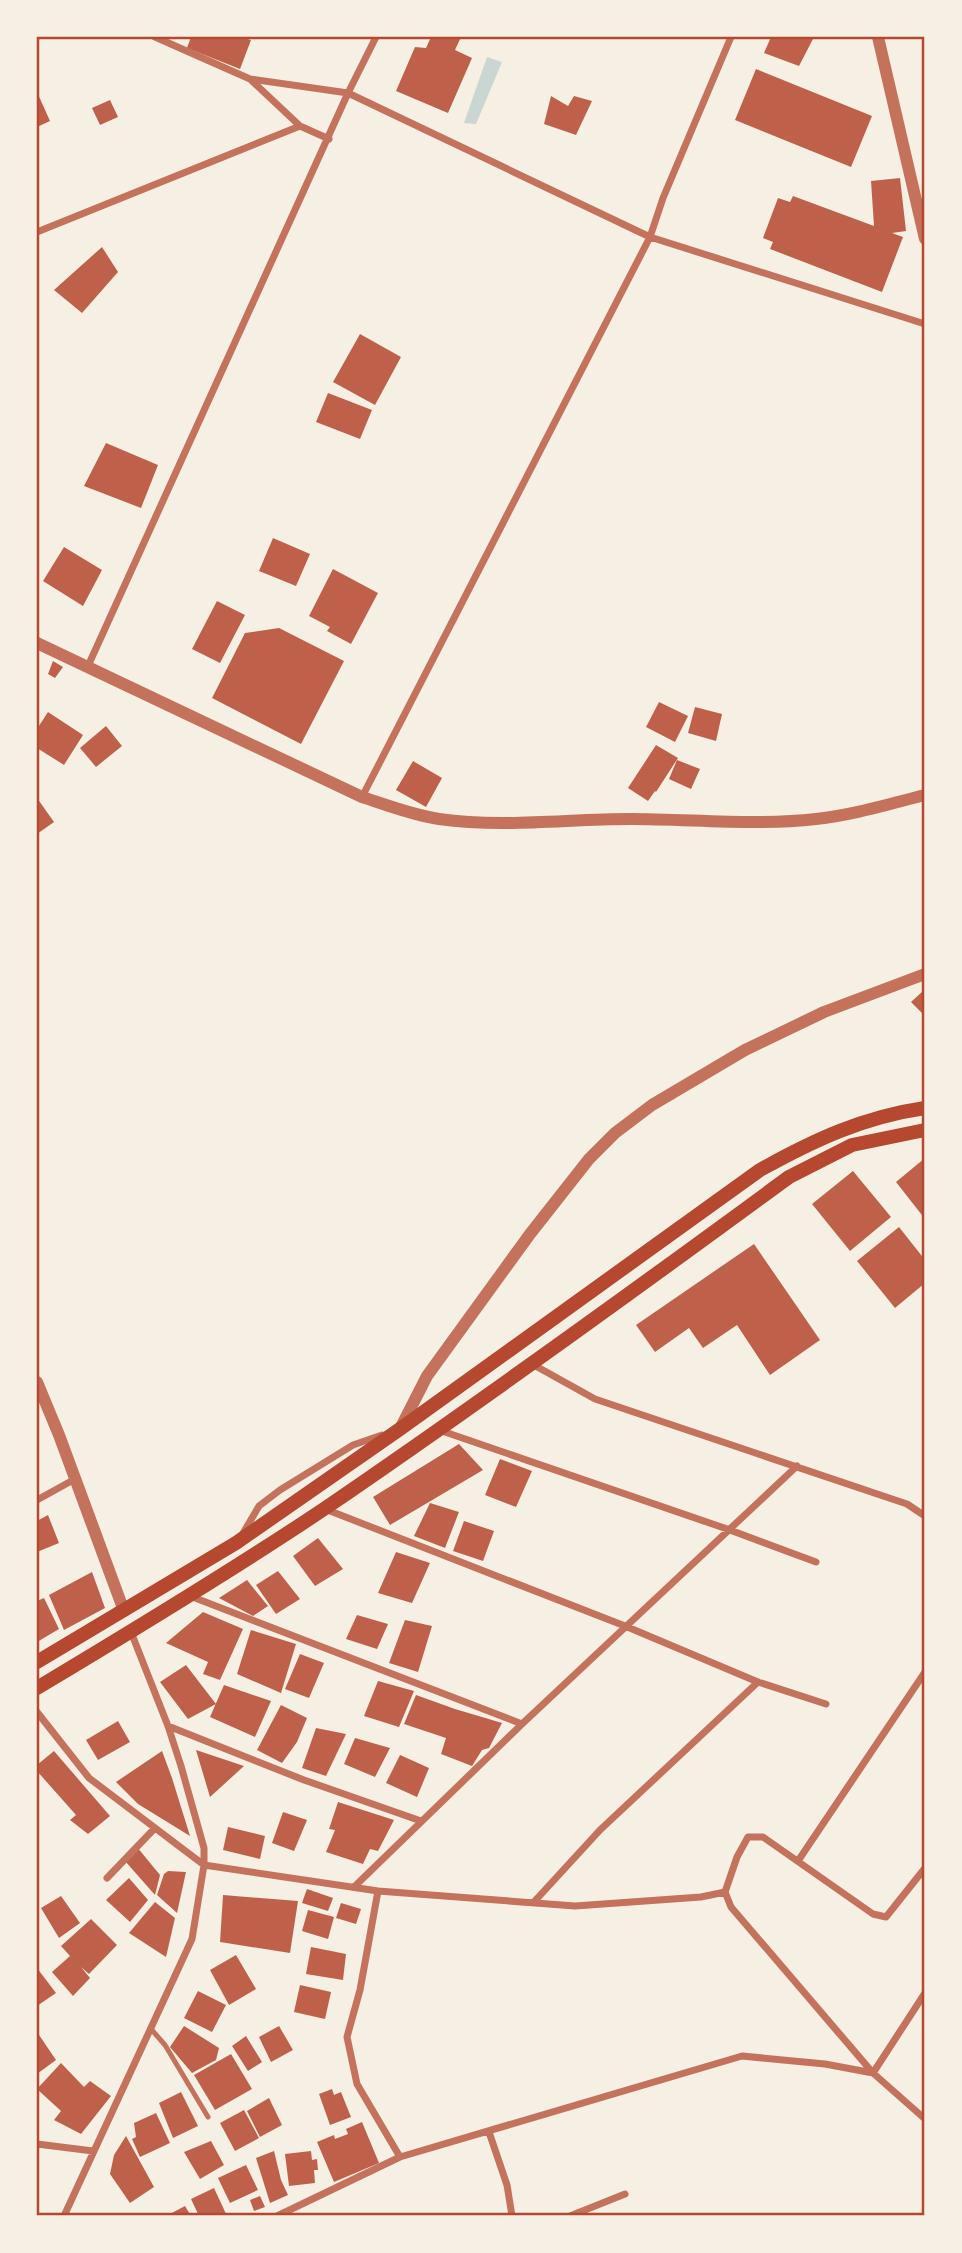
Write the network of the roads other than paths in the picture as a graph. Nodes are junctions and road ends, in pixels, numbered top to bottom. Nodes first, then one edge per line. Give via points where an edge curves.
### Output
1 (155, 37) edge
2 (376, 37) edge
3 (731, 37) edge
4 (877, 37) edge
5 (169, 39) edge
6 (250, 79) junction
7 (348, 93) junction
8 (300, 126) junction
9 (329, 139) junction
10 (37, 232) edge
11 (650, 237) junction
12 (925, 239) edge
13 (925, 324) edge
14 (37, 643) edge
15 (88, 666) junction
16 (925, 795) edge
17 (362, 797) junction
18 (925, 974) edge
19 (925, 1108) edge
20 (925, 1130) edge
21 (513, 1348) junction
22 (530, 1363) junction
23 (37, 1382) edge
24 (400, 1429) junction
25 (438, 1430) junction
26 (411, 1447) junction
27 (797, 1466) junction
28 (75, 1479) junction
29 (37, 1500) edge
30 (324, 1509) junction
31 (925, 1516) edge
32 (730, 1531) junction
33 (816, 1562) dead end
34 (190, 1596) junction
35 (124, 1611) junction
36 (625, 1626) junction
37 (131, 1632) junction
38 (37, 1662) edge
39 (925, 1672) edge
40 (758, 1682) junction
41 (37, 1688) edge
42 (826, 1704) dead end
43 (37, 1712) edge
44 (522, 1724) junction
45 (168, 1726) junction
46 (421, 1821) junction
47 (155, 1828) junction
48 (798, 1861) junction
49 (204, 1865) junction
50 (925, 1868) edge
51 (107, 1878) dead end
52 (354, 1887) junction
53 (378, 1891) junction
54 (725, 1892) junction
55 (533, 1903) junction
56 (925, 1993) edge
57 (151, 2028) junction
58 (873, 2073) junction
59 (208, 2117) dead end
60 (925, 2119) edge
61 (489, 2132) junction
62 (37, 2144) edge
63 (93, 2151) junction
64 (400, 2157) junction
65 (625, 2194) dead end
66 (64, 2216) edge
67 (278, 2216) edge
68 (512, 2216) edge
69 (570, 2216) edge

1 - 5 street
2 - 7 street
3 - 11 street
4 - 12 street
5 - 6 street
6 - 7 street
6 - 8 street
7 - 9 street
7 - 11 street
8 - 9 street
8 - 10 street
9 - 15 street
11 - 13 street
11 - 17 street
14 - 15 street
15 - 17 street
16 - 17 street via 855,813 781,821 476,822 437,819
18 - 24 street via 824,1012 745,1050 652,1105 615,1133 589,1158 530,1234 427,1376
19 - 21 main road via 854,1124 760,1170
20 - 22 main road via 852,1145 789,1177
21 - 22 main road
21 - 24 main road
22 - 25 main road
22 - 27 street via 595,1399
23 - 28 street
24 - 26 main road
24 - 35 main road via 236,1543
25 - 26 main road
25 - 32 street
26 - 30 main road
27 - 31 street via 906,1504
27 - 32 street
28 - 29 street
28 - 35 street
30 - 34 main road
30 - 36 street
32 - 33 street
32 - 36 street
34 - 37 main road
34 - 44 street
35 - 37 main road
35 - 38 main road
36 - 40 street
36 - 44 street
37 - 41 main road
37 - 45 street
39 - 48 street
40 - 42 street
40 - 55 street via 600,1830
43 - 47 street via 89,1778
44 - 46 street
45 - 46 street
45 - 49 street via 204,1849
46 - 52 street
47 - 49 street
47 - 51 street
48 - 50 street via 873,1914 886,1917
48 - 54 street via 762,1837 748,1836
49 - 52 street
49 - 57 street via 192,1940
52 - 53 street
53 - 55 street
53 - 64 street via 347,2036 357,2084
54 - 55 street via 575,1906
54 - 58 street via 731,1907
56 - 58 street
57 - 59 lane
57 - 63 street
58 - 60 street
58 - 61 street via 742,2056
61 - 64 street
61 - 68 street
62 - 63 street
63 - 66 street
64 - 67 street
65 - 69 street

